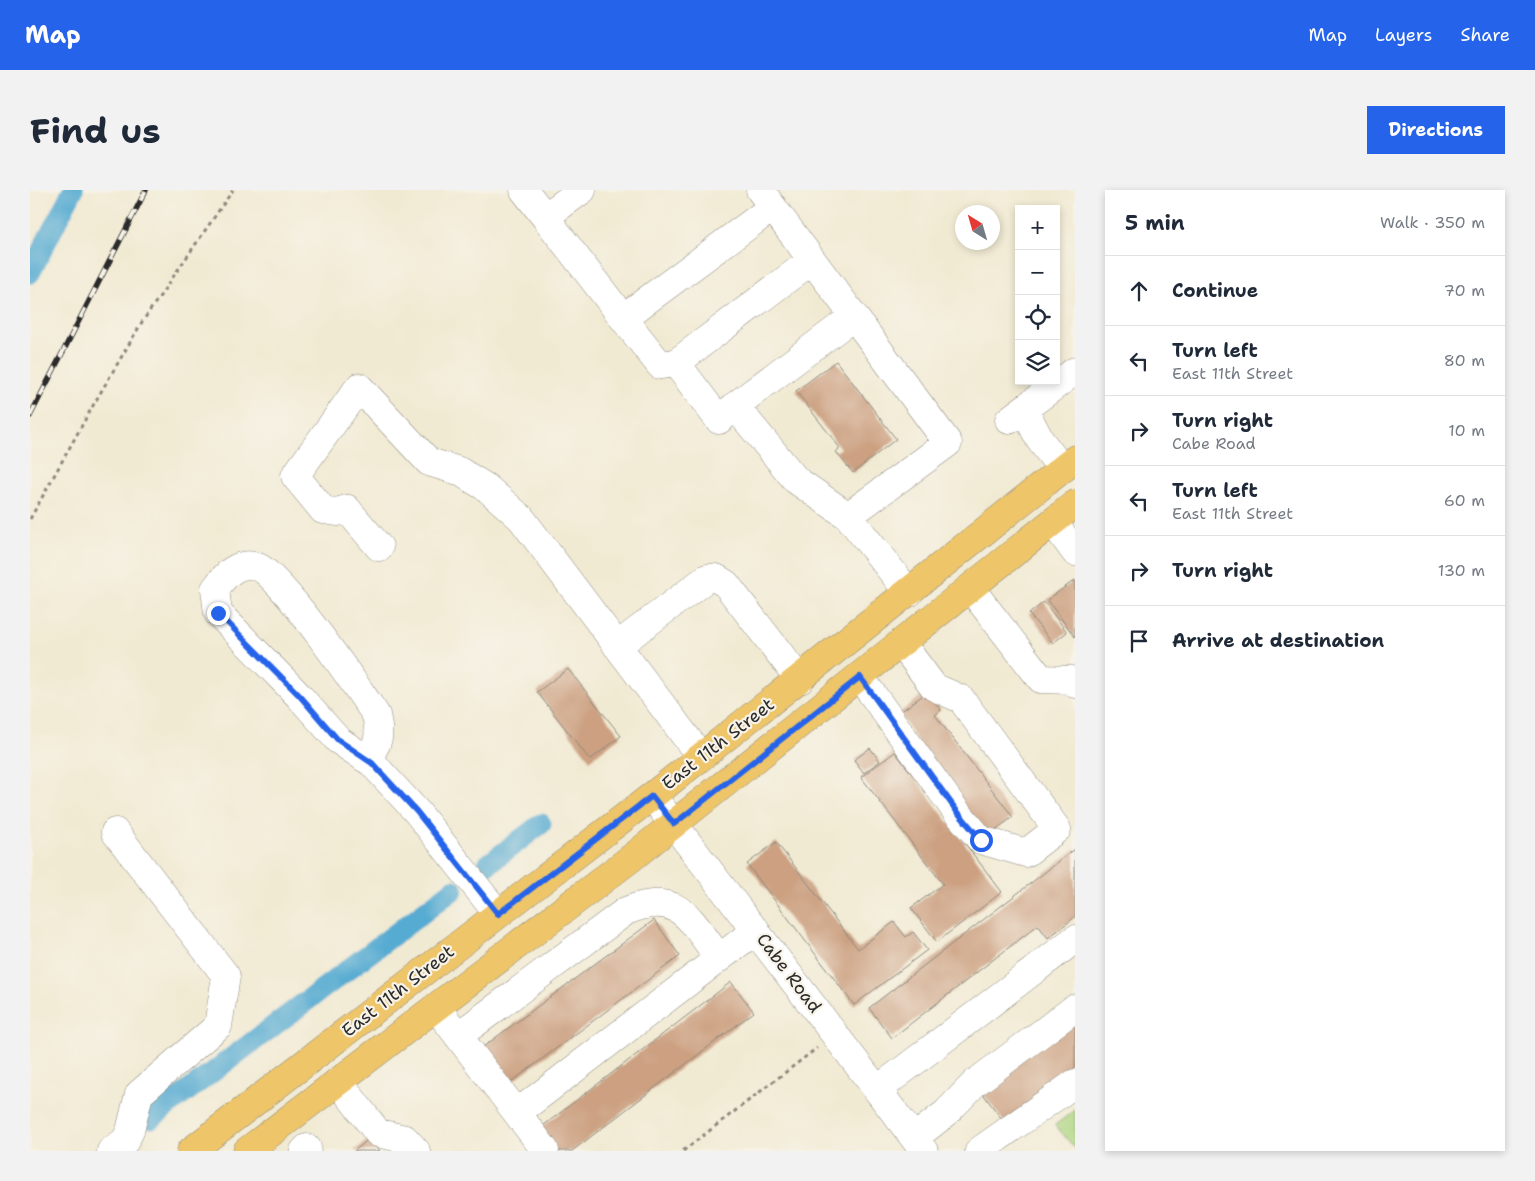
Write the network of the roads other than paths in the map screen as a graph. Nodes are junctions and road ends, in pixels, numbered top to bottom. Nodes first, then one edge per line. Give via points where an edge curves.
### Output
1 (524, 190) edge
2 (582, 190) edge
3 (766, 198) edge
4 (546, 216) junction
5 (812, 260) junction
6 (854, 316) junction
7 (623, 318) junction
8 (676, 363) junction
9 (1075, 371) edge
10 (736, 406) junction
11 (1068, 464) edge
12 (1075, 504) edge
13 (848, 516) junction
14 (1053, 522) junction
15 (379, 547) dead end
16 (1075, 552) edge
17 (971, 589) junction
18 (909, 593) junction
19 (902, 644) junction
20 (617, 646) junction
21 (860, 677) junction
22 (800, 680) junction
23 (1075, 684) edge
24 (701, 757) junction
25 (364, 758) junction
26 (652, 796) junction
27 (674, 824) junction
28 (115, 832) dead end
29 (498, 914) junction
30 (756, 930) junction
31 (1075, 939) edge
32 (719, 958) junction
33 (436, 1007) junction
34 (1075, 1008) edge
35 (458, 1036) junction
36 (338, 1081) junction
37 (1075, 1083) edge
38 (877, 1090) junction
39 (516, 1113) junction
40 (919, 1144) edge
41 (545, 1150) edge
42 (111, 1151) edge
43 (191, 1151) edge
44 (247, 1151) edge
45 (416, 1151) edge
46 (979, 1151) edge

1 - 4 street
2 - 4 street
3 - 5 street
3 - 7 street
4 - 7 street
5 - 6 street
5 - 8 street
6 - 10 street
6 - 13 street via 948,443
7 - 8 street via 660,365
8 - 10 street via 718,420
9 - 11 street via 1016,415
10 - 13 street via 796,480
11 - 18 main road, East 11th Street
12 - 14 main road, East 11th Street
13 - 18 street
14 - 16 street
14 - 17 main road, East 11th Street
15 - 20 street via 347,509 337,512 323,510 295,476 359,387 429,462 459,471 488,488 521,518
17 - 19 main road, East 11th Street
17 - 23 street via 1040,679 1072,680
18 - 22 main road, East 11th Street
19 - 21 main road, East 11th Street
19 - 21 street via 934,687 961,699 1057,829 1026,853 981,840
20 - 22 street via 707,578 716,578 726,584
20 - 24 street
21 - 27 main road, East 11th Street
22 - 24 main road, East 11th Street
24 - 26 main road, East 11th Street
25 - 25 street via 338,740 300,696 218,613 215,589 225,574 241,566 258,567 286,592 376,715 380,732 378,745
25 - 29 street via 417,812
26 - 27 street, Cabe Road
26 - 29 main road, East 11th Street
27 - 30 street, Cabe Road
27 - 33 main road, East 11th Street
28 - 42 street via 226,976 218,1026 139,1094 130,1131 125,1141
29 - 43 main road, East 11th Street
30 - 32 street
30 - 38 street, Cabe Road
31 - 38 street
32 - 35 street via 685,914 674,906 642,905 626,911
32 - 39 street
33 - 35 street
33 - 36 main road, East 11th Street
34 - 40 street via 975,1084
35 - 39 street
36 - 44 main road, East 11th Street
36 - 45 street via 378,1133 405,1140
37 - 46 street
38 - 40 street, Cabe Road
39 - 41 street

